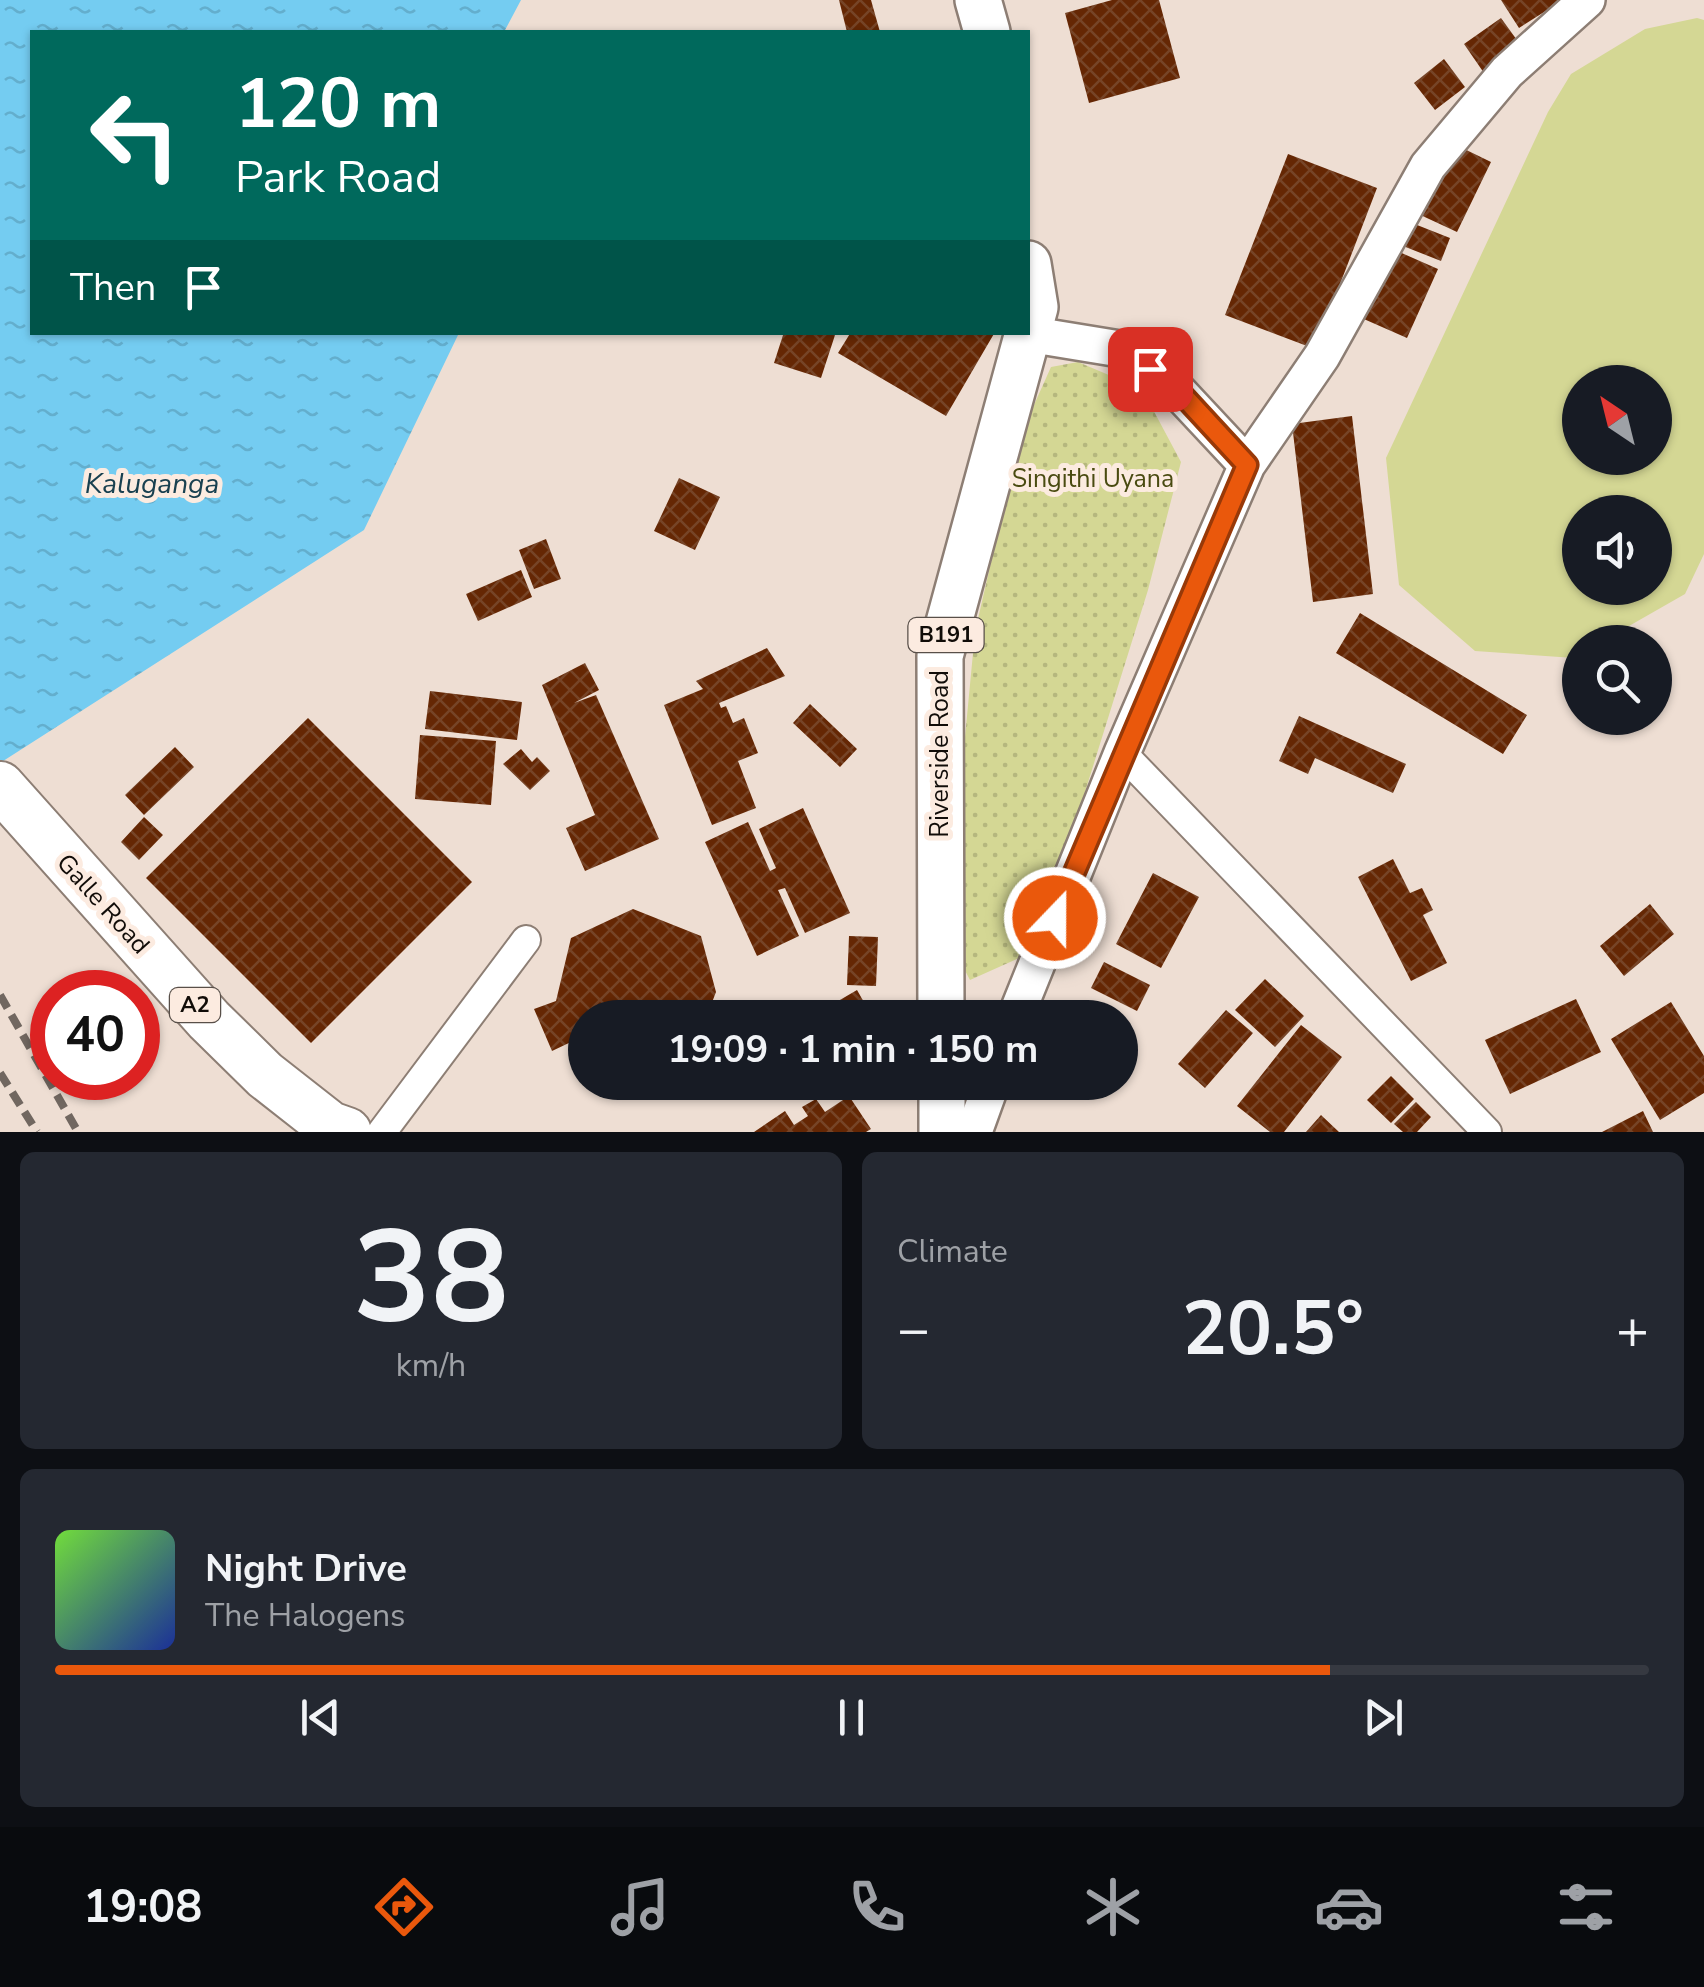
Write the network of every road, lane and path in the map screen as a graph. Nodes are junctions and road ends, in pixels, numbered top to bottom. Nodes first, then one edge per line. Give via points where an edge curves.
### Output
1 (978, 0) edge
2 (1587, 0) edge
3 (986, 30) edge
4 (1030, 277) edge
5 (1030, 327) edge
6 (1030, 334) edge
7 (1028, 335) edge
8 (1247, 465) junction
9 (1122, 753) junction
10 (0, 786) edge
11 (526, 940) dead end
12 (941, 1000) edge
13 (1022, 1000) edge
14 (942, 1100) edge
15 (986, 1100) edge
16 (348, 1132) edge
17 (382, 1132) edge
18 (942, 1132) edge
19 (974, 1132) edge
20 (1486, 1132) edge

1 - 3 main road
2 - 8 street via 1506,72 1428,166 1322,356
4 - 5 main road, Riverside Road / B191
6 - 8 street via 1126,350 1176,388
7 - 12 main road, Riverside Road / B191 via 940,656
8 - 9 street
9 - 13 street
9 - 20 street
10 - 16 highway, Galle Road / A2 via 265,1075 330,1126
11 - 17 street
14 - 18 main road
15 - 19 street

